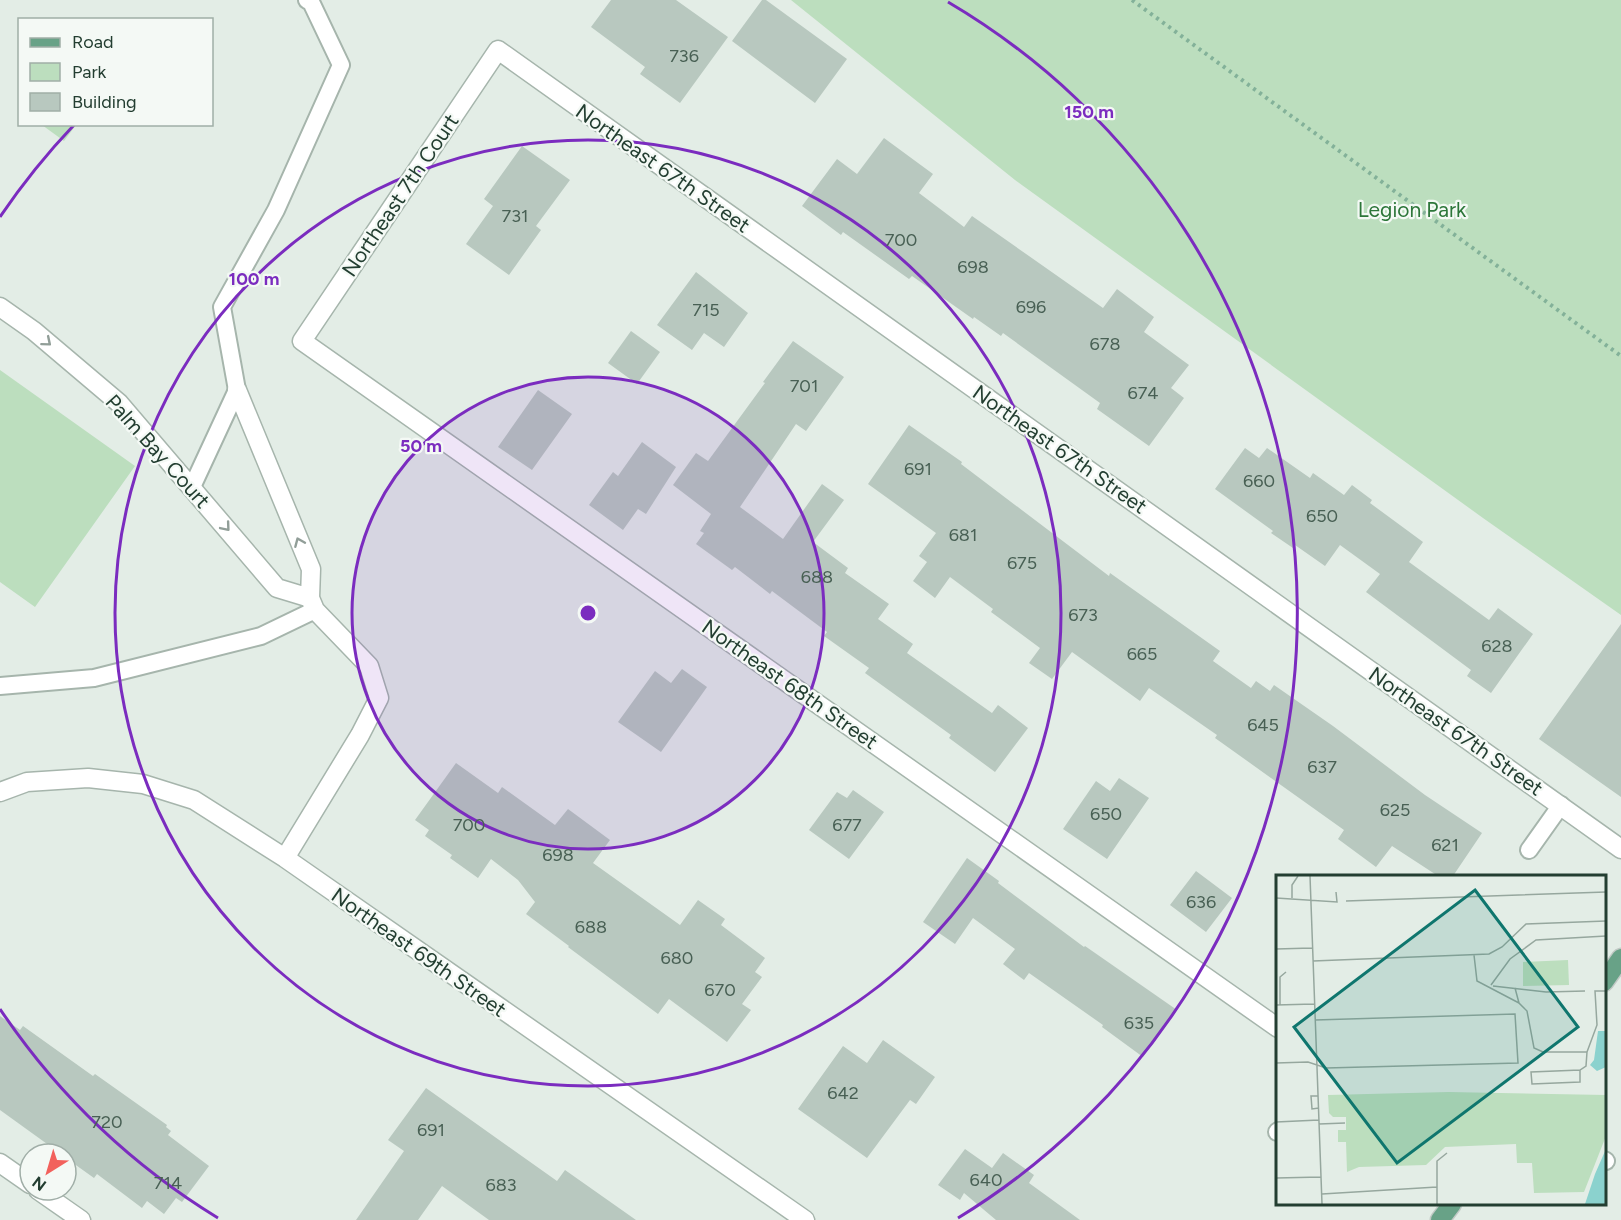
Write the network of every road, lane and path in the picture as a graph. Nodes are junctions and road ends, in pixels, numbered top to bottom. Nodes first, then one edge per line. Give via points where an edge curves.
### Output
1 (307, 0) edge
2 (1132, 0) edge
3 (498, 50) joint
4 (0, 308) edge
5 (302, 341) joint
6 (1621, 356) edge
7 (237, 390) junction
8 (192, 487) junction
9 (312, 604) junction
10 (0, 686) edge
11 (0, 792) edge
12 (1561, 805) junction
13 (1621, 849) edge
14 (1529, 850) dead end
15 (285, 858) junction
16 (1621, 958) edge
17 (1606, 980) edge
18 (1276, 1027) edge
19 (0, 1163) edge
20 (18, 1176) edge
21 (55, 1202) edge
22 (1451, 1205) edge
23 (81, 1220) edge
24 (805, 1220) edge
25 (1440, 1220) edge

1 - 7 lane via 341,65 276,210 222,307
2 - 6 path
3 - 5 street, Northeast 7th Court
3 - 12 street, Northeast 67th Street
4 -> 8 street, Palm Bay Court via 34,331 118,403
5 - 18 street, Northeast 68th Street
7 - 8 lane
9 -> 7 street via 310,569
8 -> 9 street, Palm Bay Court via 277,588
9 - 10 lane via 261,636 94,678
9 - 15 street, Palm Bay Court via 369,666 379,698
11 - 15 street, Northeast 69th Street via 27,782 88,778 143,784 194,800
12 - 13 street, Northeast 67th Street
12 - 14 lane
15 - 24 street, Northeast 69th Street
16 - 17 main road
19 - 20 street
21 - 23 street
22 - 25 main road

